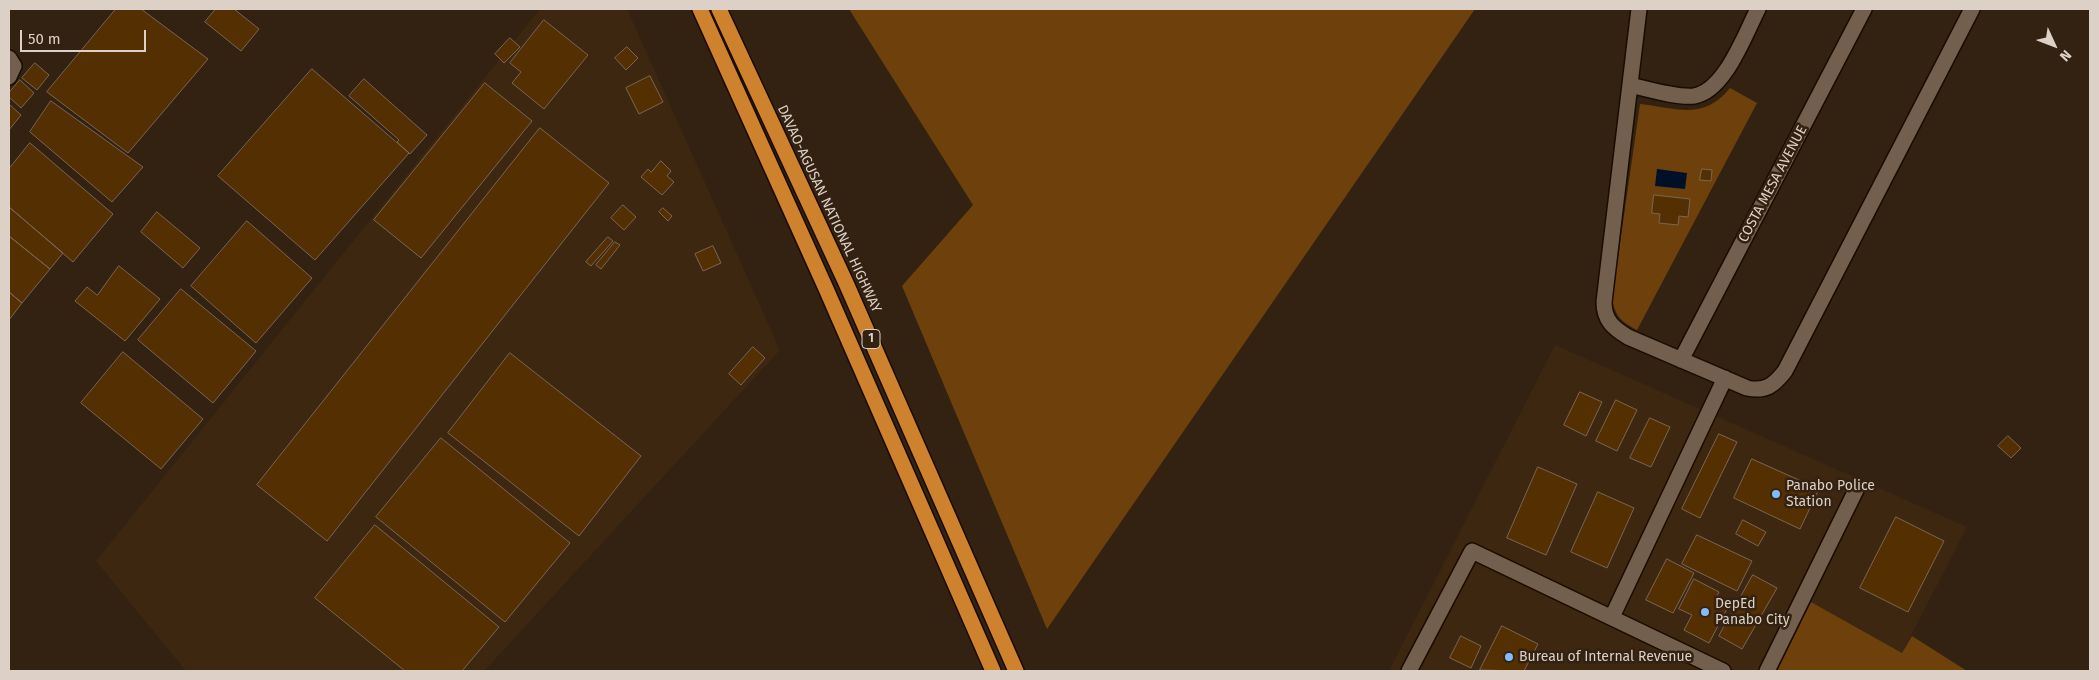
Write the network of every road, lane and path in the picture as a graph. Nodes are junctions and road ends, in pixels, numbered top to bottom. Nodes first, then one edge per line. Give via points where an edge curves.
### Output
1 (700, 9) edge
2 (719, 9) edge
3 (1638, 9) edge
4 (1758, 9) edge
5 (1864, 9) edge
6 (1972, 9) edge
7 (9, 58) edge
8 (9, 76) edge
9 (1630, 85) junction
10 (846, 283) junction
11 (827, 291) junction
12 (1681, 360) junction
13 (1724, 378) junction
14 (1857, 488) dead end
15 (1612, 616) junction
16 (993, 671) edge
17 (1016, 671) edge
18 (1409, 671) edge
19 (1723, 671) edge
20 (1767, 671) edge

1 - 11 highway, 1
2 - 10 highway, DAVAO-AGUSAN NATIONAL HIGHWAY / 1
3 - 9 street
4 - 9 street via 1727,68 1708,91 1694,96 1680,95
5 - 12 street, COSTA MESA AVENUE
6 - 13 street via 1785,370 1769,388 1758,390
7 - 8 street via 14,66
9 - 12 street via 1604,312 1609,322 1628,337
10 - 11 highway
10 - 17 highway, DAVAO-AGUSAN NATIONAL HIGHWAY / 1
11 - 16 highway, 1
12 - 13 street
13 - 15 street
14 - 20 street
15 - 18 street via 1472,551
15 - 19 street

